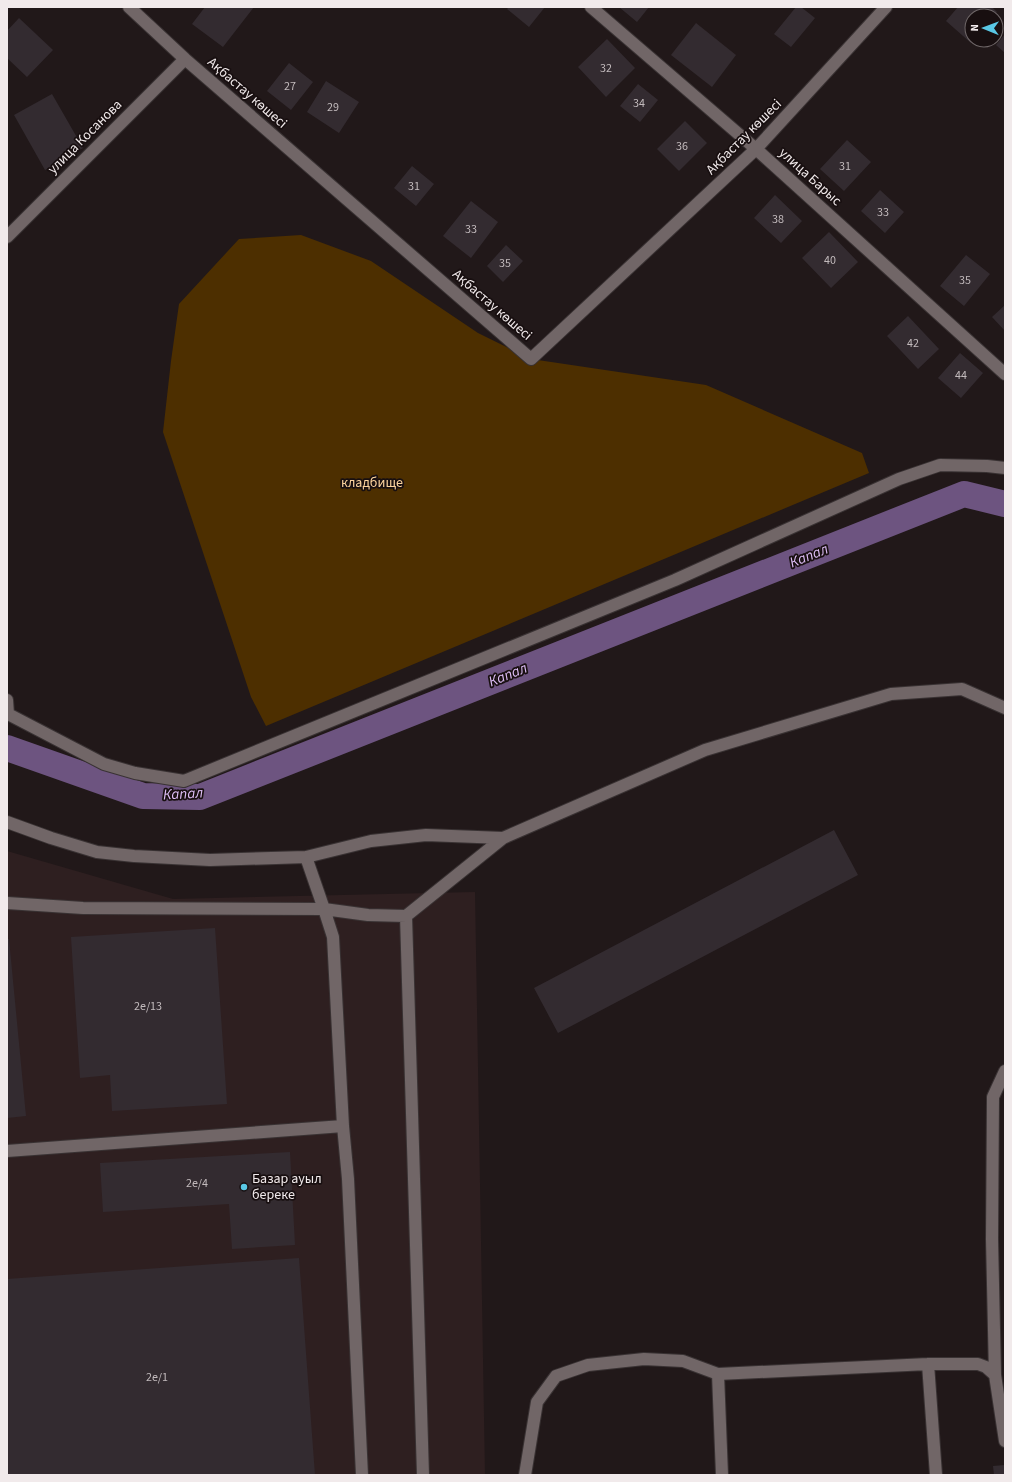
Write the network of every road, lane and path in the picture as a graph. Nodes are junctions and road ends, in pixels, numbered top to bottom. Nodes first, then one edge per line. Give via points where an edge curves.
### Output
1 (129, 7) edge
2 (591, 7) edge
3 (886, 7) edge
4 (185, 59) junction
5 (756, 149) junction
6 (7, 237) edge
7 (1005, 374) edge
8 (1005, 468) edge
9 (7, 700) edge
10 (1005, 708) edge
11 (8, 714) edge
12 (7, 822) edge
13 (503, 838) junction
14 (306, 857) junction
15 (7, 903) edge
16 (324, 909) junction
17 (406, 916) junction
18 (1005, 1071) edge
19 (343, 1126) junction
20 (7, 1152) edge
21 (928, 1364) junction
22 (718, 1374) junction
23 (995, 1375) junction
24 (1005, 1441) edge
25 (362, 1475) edge
26 (423, 1475) edge
27 (525, 1475) edge
28 (722, 1475) edge
29 (936, 1475) edge

1 - 4 street, Ақбастау көшесі
2 - 5 street, улица Барыс
3 - 5 street, Ақбастау көшесі
4 - 5 street, Ақбастау көшесі via 531,359
4 - 6 street, улица Косанова
5 - 7 street, улица Барыс
8 - 11 street via 940,465 899,479 675,580 184,781 135,773 104,764
9 - 11 street
10 - 13 street via 962,689 891,694 705,750
12 - 14 street via 97,852 210,860
13 - 14 street via 418,836 371,841
13 - 17 street
14 - 16 street
15 - 16 street via 83,908
16 - 17 street via 368,915
16 - 19 street via 333,937
17 - 26 street
18 - 23 street via 993,1096 992,1239
19 - 20 street
19 - 25 street via 348,1179
21 - 22 street
21 - 23 street via 978,1364
21 - 29 street
22 - 27 street via 683,1361 644,1359 588,1365 556,1376 537,1402
22 - 28 street
23 - 24 street

